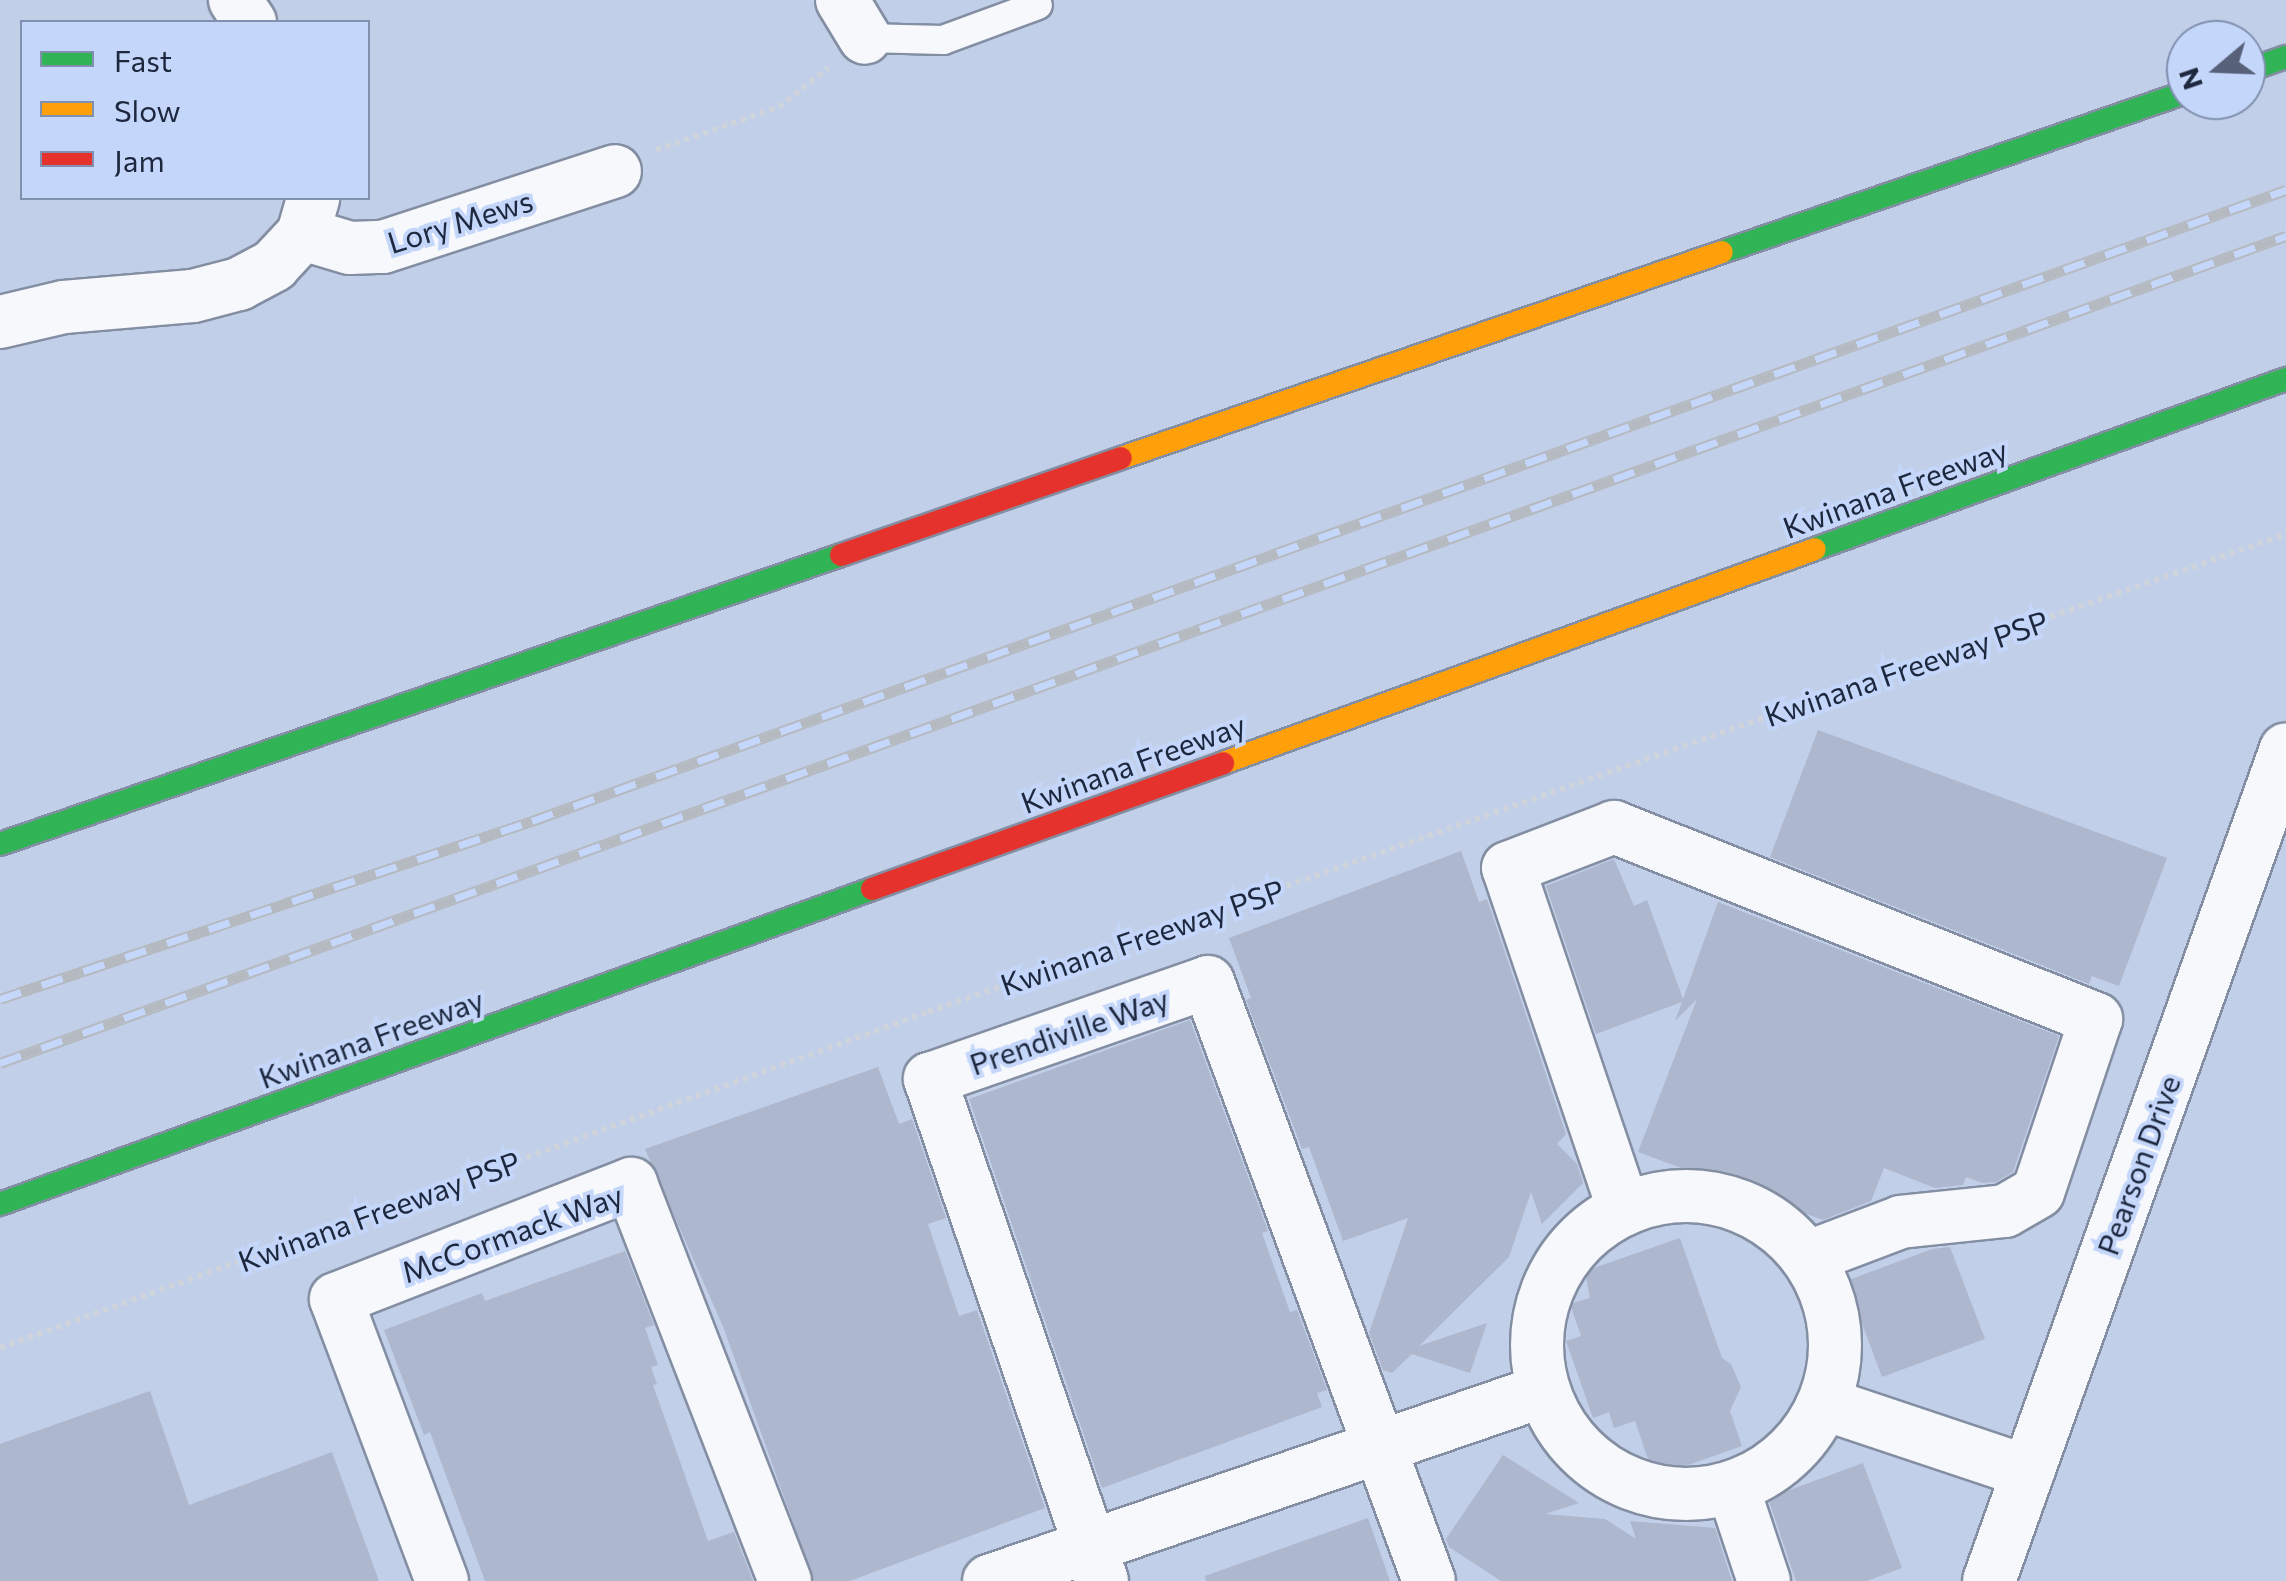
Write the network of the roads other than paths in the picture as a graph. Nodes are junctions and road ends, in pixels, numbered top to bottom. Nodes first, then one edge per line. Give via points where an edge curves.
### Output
1 (1038, 4) dead end
2 (854, 19) edge
3 (2166, 99) edge
4 (616, 171) road end
5 (308, 216) edge
6 (0, 322) edge
7 (2286, 380) edge
8 (2286, 749) edge
9 (0, 844) edge
10 (0, 1204) edge
11 (1623, 1208) junction
12 (1809, 1257) junction
13 (1543, 1391) junction
14 (1825, 1404) junction
15 (1379, 1444) junction
16 (2028, 1472) junction
17 (1732, 1488) junction
18 (1095, 1564) edge
19 (442, 1581) edge
20 (785, 1581) edge
21 (989, 1581) edge
22 (1429, 1581) edge
23 (1764, 1581) edge
24 (1989, 1581) edge

1 - 2 lane via 944,40
3 - 9 highway
4 - 5 street, Lory Mews via 383,247 350,248
5 - 6 street via 274,265 238,284
7 - 10 highway, Kwinana Freeway
8 - 16 street, Pearson Drive
11 - 12 street via 1674,1194 1725,1199 1772,1221
11 - 12 street via 1508,868 1614,826 2096,1019 2038,1192 2005,1211 1902,1222
11 - 13 street via 1587,1231 1559,1264 1542,1304 1536,1348
12 - 14 street via 1831,1303 1835,1337
13 - 15 street
13 - 17 street via 1565,1433 1598,1466 1639,1488 1686,1496
14 - 16 street
14 - 17 street via 1803,1441 1771,1470
15 - 18 street
15 - 18 street, Prendiville Way via 1208,982 930,1080
15 - 22 street
16 - 24 street, Pearson Drive
17 - 23 street
18 - 21 street
19 - 20 street, McCormack Way via 336,1298 631,1184

